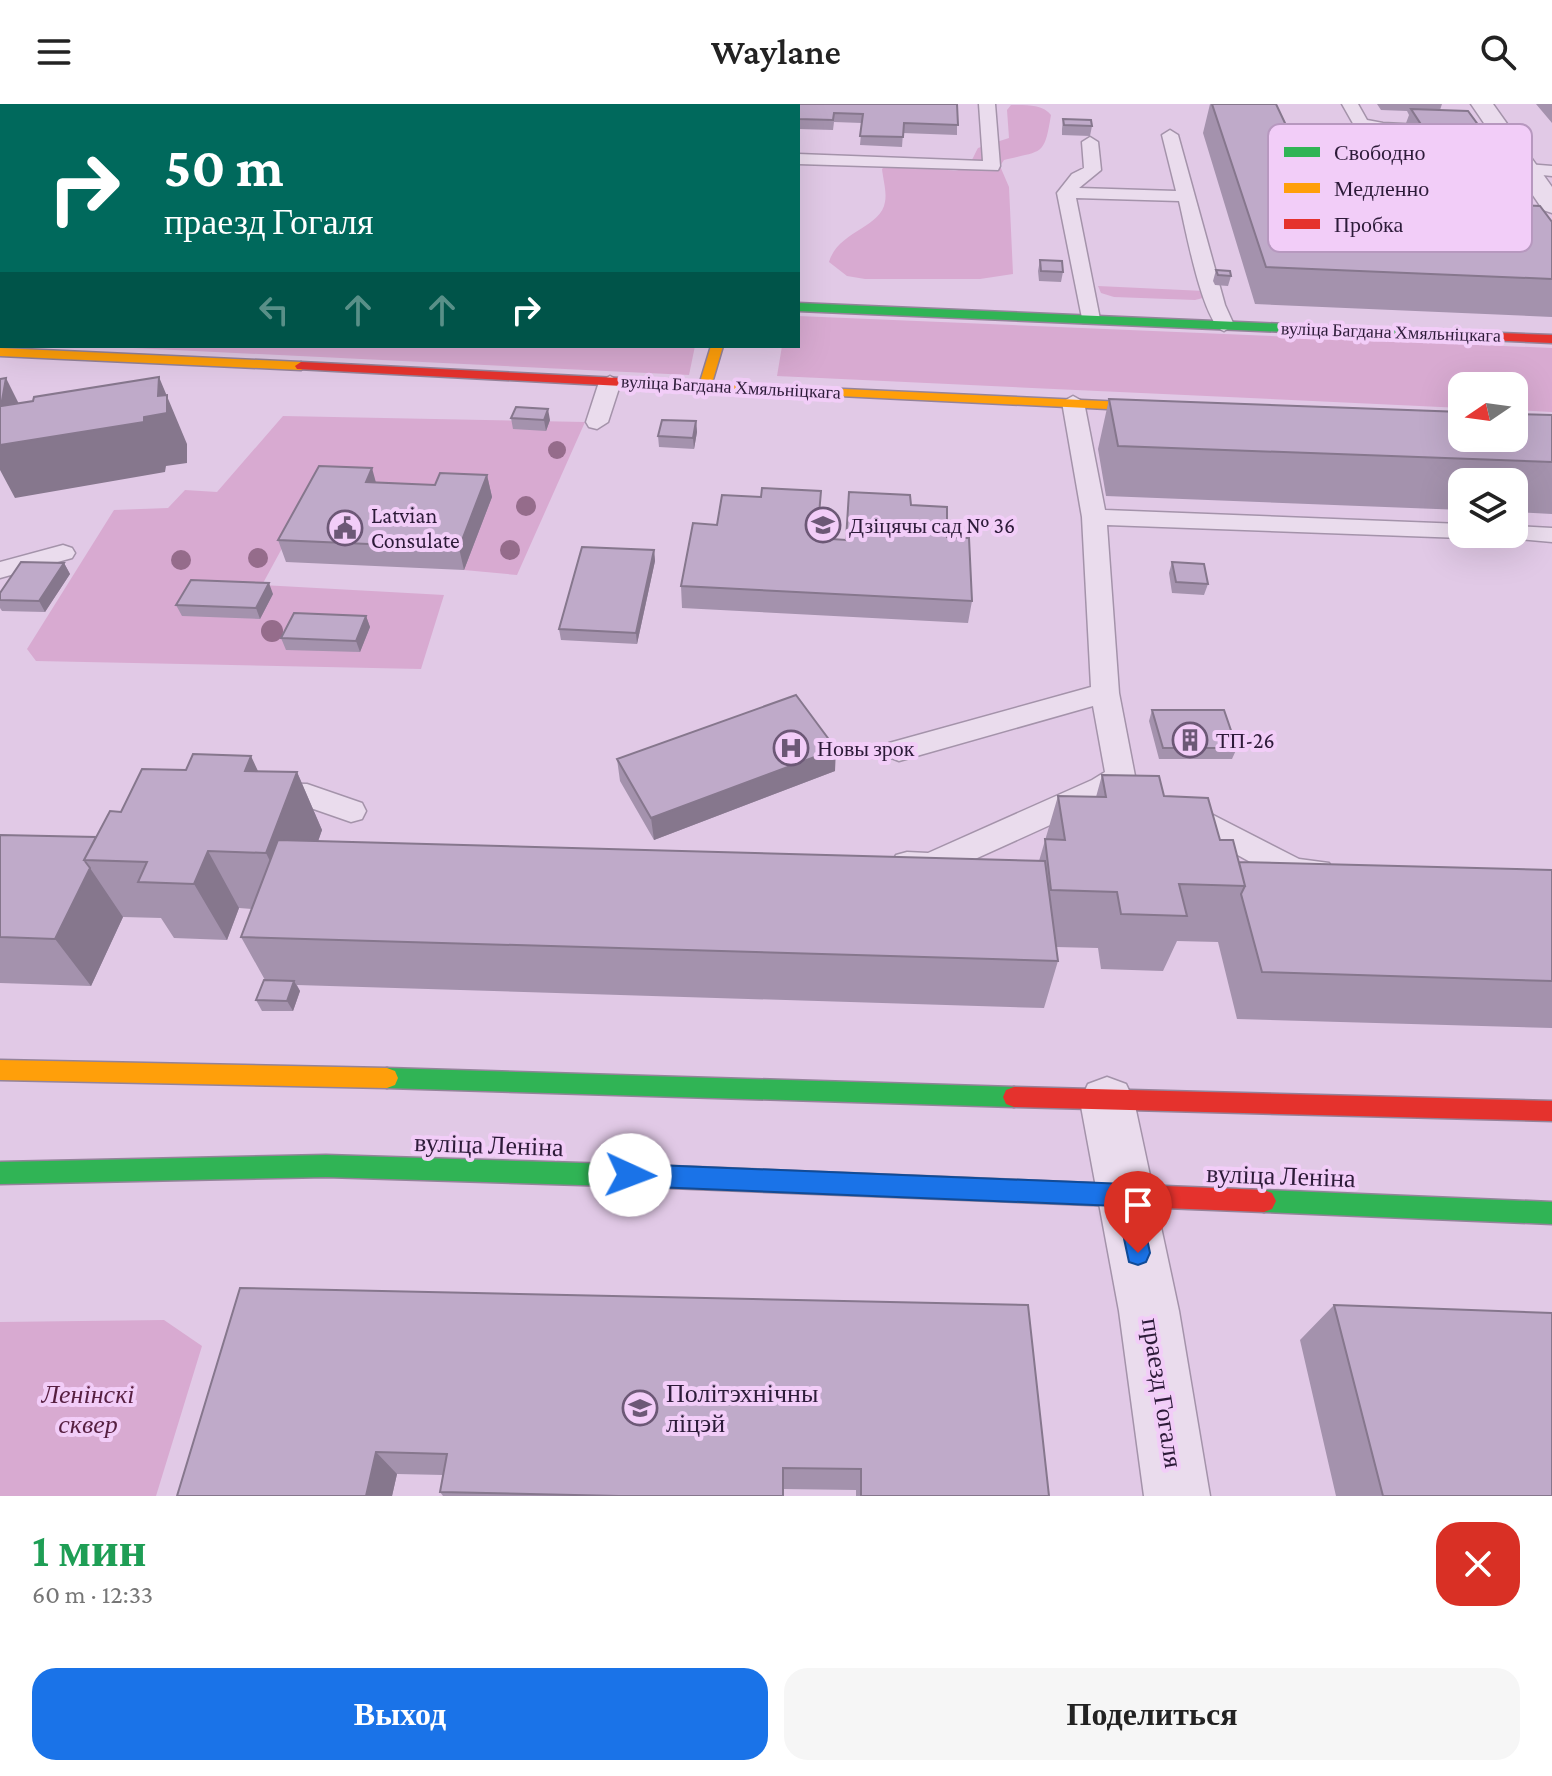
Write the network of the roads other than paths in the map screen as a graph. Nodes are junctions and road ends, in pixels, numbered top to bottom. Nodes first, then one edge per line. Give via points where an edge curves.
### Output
1 (987, 104) edge
2 (1350, 104) edge
3 (1482, 104) edge
4 (1361, 124) edge
5 (1496, 124) edge
6 (1170, 135) dead end
7 (1090, 142) edge
8 (800, 159) edge
9 (1532, 169) edge
10 (1552, 171) edge
11 (1532, 176) edge
12 (1066, 193) junction
13 (1187, 196) junction
14 (1552, 205) edge
15 (800, 307) edge
16 (1090, 319) junction
17 (1224, 325) junction
18 (1552, 339) edge
19 (716, 348) edge
20 (0, 352) edge
21 (610, 382) junction
22 (705, 386) junction
23 (1073, 402) junction
24 (1182, 408) edge
25 (597, 422) dead end
26 (1094, 517) junction
27 (1448, 530) edge
28 (1528, 534) edge
29 (1552, 535) edge
30 (63, 553) dead end
31 (0, 570) edge
32 (1105, 693) junction
33 (899, 750) dead end
34 (1142, 788) junction
35 (233, 799) edge
36 (351, 811) dead end
37 (883, 864) edge
38 (1355, 873) edge
39 (0, 1070) edge
40 (1107, 1101) junction
41 (1552, 1111) edge
42 (0, 1173) edge
43 (1126, 1195) junction
44 (1552, 1213) edge
45 (1177, 1496) edge

1 - 8 lane via 992,166
2 - 4 lane
3 - 5 street
6 - 13 lane
7 - 12 lane via 1093,170
9 - 10 lane
11 - 14 street
12 - 13 lane
12 - 16 lane
13 - 17 lane
15 - 16 street, вуліца Багдана Хмяльніцкага
16 - 17 street, вуліца Багдана Хмяльніцкага
17 - 18 street, вуліца Багдана Хмяльніцкага
19 - 22 street
20 - 21 street, вуліца Багдана Хмяльніцкага
21 - 22 street, вуліца Багдана Хмяльніцкага
21 - 25 lane
22 - 23 street, вуліца Багдана Хмяльніцкага
23 - 24 street, вуліца Багдана Хмяльніцкага
23 - 26 lane
26 - 27 lane
26 - 32 lane
28 - 29 lane
30 - 31 lane
32 - 33 lane
32 - 34 lane
34 - 37 lane via 1103,788 931,865
34 - 38 lane via 1294,871
35 - 36 lane via 307,795
39 - 40 street via 365,1076
40 - 41 street
40 - 43 street, праезд Гогаля
42 - 43 street, вуліца Леніна via 326,1166
43 - 44 street, вуліца Леніна
43 - 45 street, праезд Гогаля

